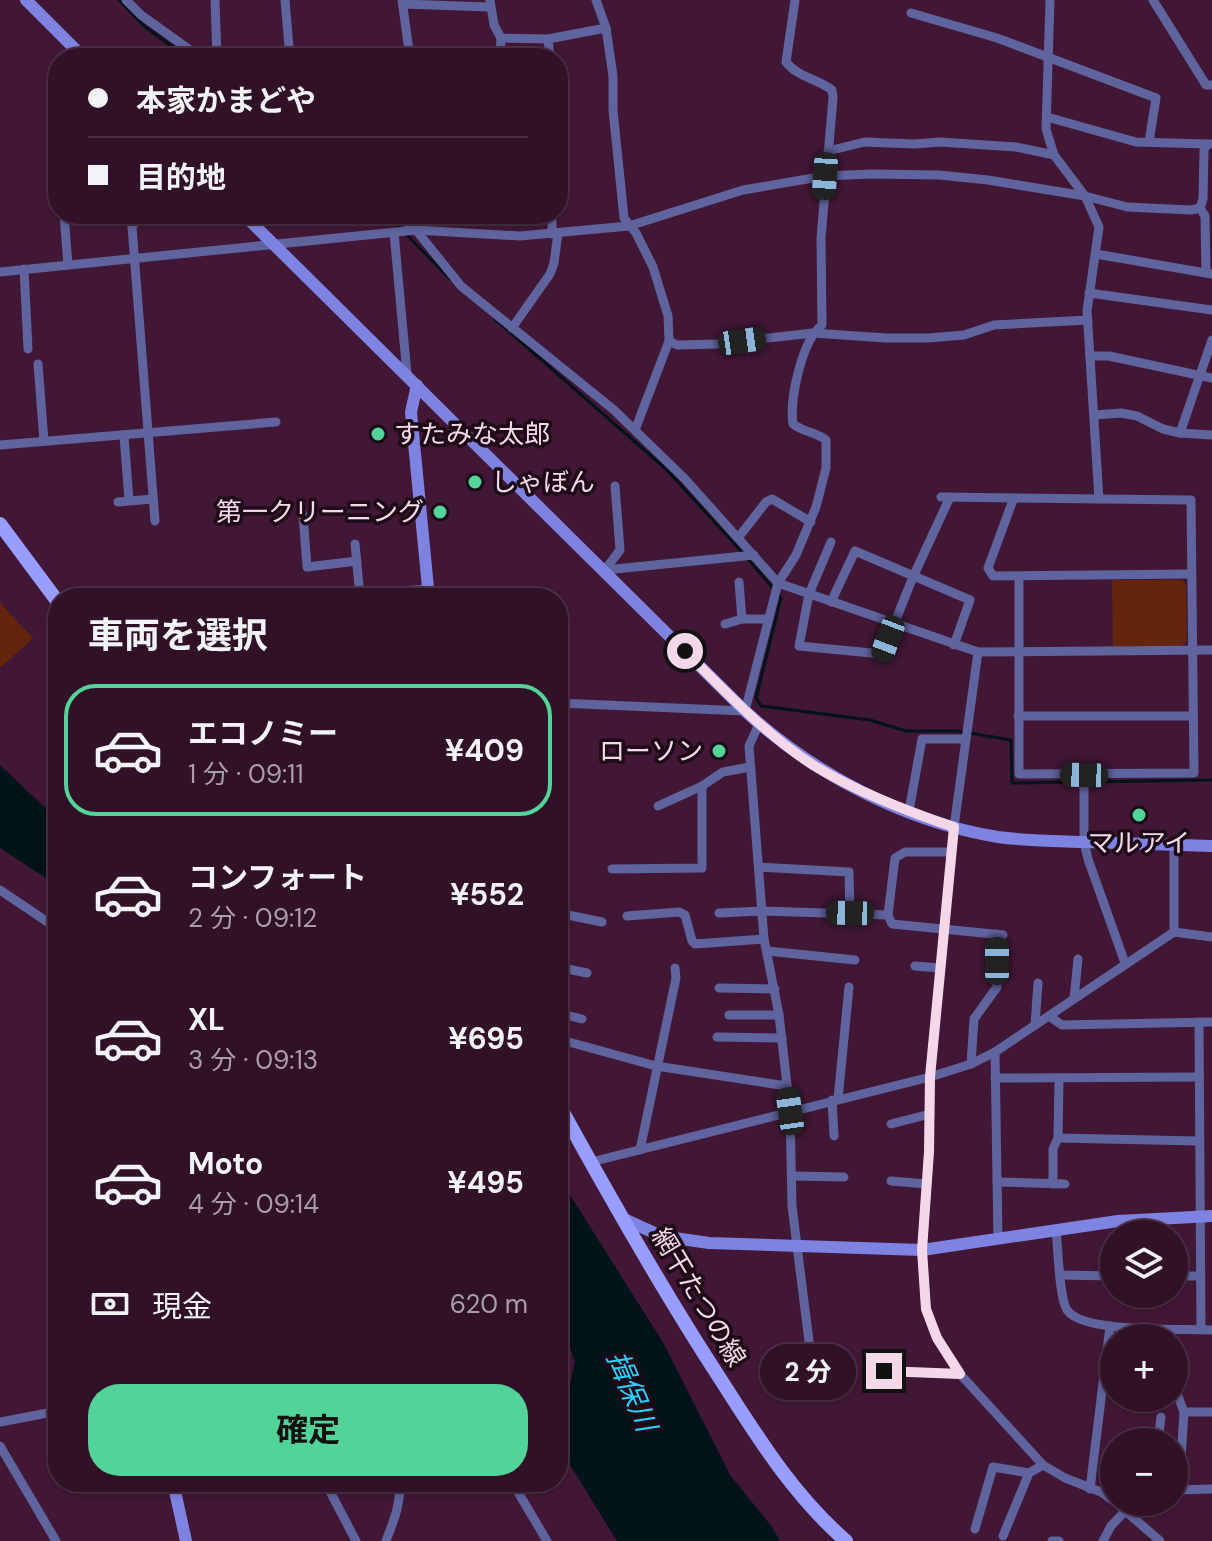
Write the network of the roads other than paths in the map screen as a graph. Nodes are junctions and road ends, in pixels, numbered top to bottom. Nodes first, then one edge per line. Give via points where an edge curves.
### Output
1 (26, 0) edge
2 (126, 0) edge
3 (215, 0) edge
4 (285, 0) edge
5 (596, 0) edge
6 (795, 0) edge
7 (1050, 0) edge
8 (1153, 0) edge
9 (402, 2) edge
10 (490, 3) edge
11 (911, 13) dead end
12 (606, 28) junction
13 (501, 38) junction
14 (548, 39) junction
15 (74, 48) edge
16 (187, 48) edge
17 (217, 48) edge
18 (289, 48) edge
19 (409, 48) edge
20 (500, 48) edge
21 (549, 48) edge
22 (1048, 58) junction
23 (1212, 85) edge
24 (1047, 117) junction
25 (1149, 142) junction
26 (1210, 144) edge
27 (828, 151) junction
28 (1054, 155) junction
29 (825, 176) junction
30 (1085, 196) junction
31 (1200, 208) junction
32 (65, 224) edge
33 (134, 224) edge
34 (253, 224) edge
35 (408, 224) edge
36 (416, 224) edge
37 (554, 224) edge
38 (629, 226) junction
39 (416, 230) junction
40 (394, 233) junction
41 (555, 234) junction
42 (275, 246) junction
43 (1096, 254) junction
44 (133, 258) junction
45 (68, 265) junction
46 (24, 269) junction
47 (0, 272) edge
48 (1209, 274) edge
49 (1089, 293) junction
50 (1212, 310) edge
51 (1088, 320) junction
52 (512, 328) junction
53 (813, 333) junction
54 (1212, 340) edge
55 (669, 341) junction
56 (28, 349) dead end
57 (1090, 356) junction
58 (38, 364) dead end
59 (407, 374) junction
60 (1198, 375) junction
61 (1212, 378) edge
62 (417, 385) junction
63 (1095, 415) junction
64 (276, 422) dead end
65 (635, 430) junction
66 (1180, 433) junction
67 (149, 435) junction
68 (1212, 435) edge
69 (124, 436) junction
70 (44, 441) junction
71 (0, 445) edge
72 (615, 486) dead end
73 (153, 499) junction
74 (1099, 499) junction
75 (129, 500) junction
76 (1013, 500) junction
77 (118, 502) dead end
78 (303, 515) dead end
79 (155, 521) dead end
80 (811, 522) junction
81 (0, 524) edge
82 (738, 538) junction
83 (831, 542) dead end
84 (355, 544) dead end
85 (754, 555) junction
86 (357, 561) junction
87 (605, 570) junction
88 (1191, 574) junction
89 (913, 577) junction
90 (1019, 577) junction
91 (739, 582) dead end
92 (778, 583) junction
93 (359, 588) edge
94 (429, 588) edge
95 (48, 589) edge
96 (809, 594) junction
97 (831, 602) junction
98 (742, 619) junction
99 (768, 619) junction
100 (725, 624) dead end
101 (894, 624) junction
102 (954, 645) junction
103 (1192, 650) junction
104 (1212, 650) edge
105 (978, 652) junction
106 (1018, 652) junction
107 (568, 703) edge
108 (745, 711) junction
109 (1018, 716) junction
110 (1193, 716) junction
111 (759, 724) junction
112 (966, 739) junction
113 (750, 767) junction
114 (1084, 775) junction
115 (702, 786) junction
116 (658, 806) dead end
117 (909, 811) junction
118 (954, 827) junction
119 (1084, 842) junction
120 (1174, 845) junction
121 (1212, 846) edge
122 (952, 852) junction
123 (759, 867) junction
124 (612, 869) dead end
125 (0, 890) edge
126 (762, 911) junction
127 (719, 913) dead end
128 (850, 913) junction
129 (568, 915) edge
130 (888, 915) junction
131 (627, 916) dead end
132 (48, 922) edge
133 (602, 922) dead end
134 (944, 929) junction
135 (1174, 932) junction
136 (1212, 937) edge
137 (764, 939) junction
138 (767, 951) junction
139 (1078, 959) dead end
140 (855, 960) dead end
141 (1125, 963) junction
142 (915, 966) dead end
143 (675, 968) dead end
144 (940, 968) junction
145 (568, 969) edge
146 (587, 973) dead end
147 (1038, 983) dead end
148 (849, 987) dead end
149 (719, 988) dead end
150 (775, 989) junction
151 (1074, 999) junction
152 (729, 1015) dead end
153 (779, 1015) junction
154 (568, 1016) edge
155 (1049, 1016) junction
156 (582, 1019) dead end
157 (1199, 1022) junction
158 (1212, 1022) edge
159 (1035, 1025) junction
160 (717, 1037) dead end
161 (782, 1038) junction
162 (568, 1042) edge
163 (995, 1052) junction
164 (971, 1064) junction
165 (656, 1066) junction
166 (930, 1077) junction
167 (1199, 1077) junction
168 (995, 1078) junction
169 (1059, 1078) junction
170 (787, 1086) junction
171 (835, 1099) junction
172 (790, 1111) junction
173 (930, 1114) junction
174 (568, 1121) edge
175 (891, 1124) dead end
176 (834, 1136) dead end
177 (1058, 1138) junction
178 (1198, 1141) junction
179 (640, 1150) junction
180 (591, 1162) junction
181 (792, 1176) junction
182 (844, 1177) dead end
183 (891, 1181) dead end
184 (997, 1182) junction
185 (927, 1184) junction
186 (1053, 1184) junction
187 (1065, 1184) dead end
188 (1206, 1216) edge
189 (624, 1219) junction
190 (1056, 1230) junction
191 (998, 1239) junction
192 (797, 1246) junction
193 (922, 1250) junction
194 (1060, 1275) junction
195 (1100, 1276) edge
196 (1188, 1276) edge
197 (1199, 1276) junction
198 (1101, 1324) edge
199 (1207, 1330) edge
200 (812, 1365) junction
201 (853, 1368) dead end
202 (884, 1371) dead end
203 (960, 1374) junction
204 (820, 1393) dead end
205 (1100, 1408) edge
206 (1184, 1412) edge
207 (1188, 1412) edge
208 (1212, 1412) edge
209 (48, 1413) edge
210 (1161, 1417) dead end
211 (0, 1422) edge
212 (1160, 1428) edge
213 (1183, 1428) edge
214 (0, 1446) edge
215 (1043, 1465) junction
216 (1029, 1473) junction
217 (1090, 1489) junction
218 (1212, 1489) edge
219 (1188, 1490) edge
220 (175, 1492) edge
221 (330, 1492) edge
222 (400, 1492) edge
223 (518, 1492) edge
224 (1100, 1492) edge
225 (1120, 1516) edge
226 (1131, 1516) edge
227 (975, 1529) dead end
228 (1003, 1536) dead end
229 (56, 1541) edge
230 (186, 1541) edge
231 (356, 1541) edge
232 (386, 1541) edge
233 (547, 1541) edge
234 (846, 1541) edge
235 (1052, 1541) edge
236 (1059, 1541) edge
237 (1103, 1541) edge
238 (1160, 1541) edge

1 - 15 street
2 - 16 street
3 - 17 street
4 - 18 street
5 - 12 street
6 - 27 street via 786,62 832,90
7 - 22 street
8 - 23 street via 1206,85
9 - 10 street
9 - 19 street
10 - 13 street
11 - 22 street
12 - 14 street
12 - 38 street via 624,218
13 - 14 street
13 - 20 street
14 - 21 street
22 - 24 street
22 - 25 street via 1156,98
24 - 25 street
24 - 28 street
25 - 26 street
26 - 31 street via 1204,150
27 - 28 street via 865,142 940,142
27 - 29 street
28 - 30 street
29 - 30 street via 939,175
29 - 38 street via 743,190
29 - 53 street via 822,325
30 - 31 street via 1154,210
30 - 43 street via 1099,227
31 - 48 street
32 - 45 street
33 - 44 street
34 - 42 street
35 - 39 street
36 - 39 street
37 - 41 street
38 - 41 street
38 - 55 street via 653,267 668,316
39 - 40 street
39 - 41 street
39 - 52 street via 461,286
40 - 42 street
40 - 59 street
41 - 52 street via 550,274
42 - 44 street
42 - 59 street
43 - 48 street
43 - 49 street
44 - 45 street
44 - 67 street
45 - 46 street
46 - 47 street
46 - 56 street
49 - 50 street
49 - 51 street
51 - 53 street via 994,325 964,335 928,338
51 - 57 street
52 - 65 street
53 - 55 street via 717,344
53 - 80 street via 791,410 793,424 819,434 828,450
54 - 60 street
55 - 65 street
57 - 60 street
57 - 63 street
58 - 70 street
59 - 62 street
60 - 61 street
60 - 66 street
62 - 87 street
62 - 94 street via 411,412
63 - 66 street via 1137,416
63 - 74 street
64 - 67 street
65 - 82 street
66 - 68 street
67 - 69 street
67 - 73 street
69 - 70 street
69 - 75 street
70 - 71 street
72 - 87 street via 620,550
73 - 75 street
73 - 79 street
74 - 76 street
74 - 88 street via 1191,500
75 - 77 street
76 - 89 street via 946,497
76 - 90 street via 988,568 993,576
78 - 86 street via 307,567
80 - 82 street via 772,499
80 - 92 street
81 - 95 main road
82 - 85 street
83 - 96 street
84 - 86 street
85 - 87 street
85 - 92 street
86 - 93 street
87 - 108 street
88 - 90 street
88 - 103 street
89 - 97 street via 855,551
89 - 101 street
89 - 102 street via 970,600
90 - 106 street
91 - 98 street
92 - 96 street
92 - 99 street
96 - 97 street
96 - 101 street via 799,646 882,654
97 - 101 street
98 - 99 street
98 - 100 street
99 - 108 street
101 - 102 street
102 - 105 street
103 - 104 street
103 - 106 street
103 - 110 street
105 - 106 street
105 - 112 street
106 - 109 street
107 - 108 street
108 - 111 street
109 - 110 street
109 - 114 street via 1019,774
110 - 114 street via 1194,773
111 - 113 street via 750,741
111 - 117 street via 836,778
112 - 117 street via 922,739
112 - 118 street
113 - 115 street via 723,772
113 - 123 street
114 - 119 street
115 - 116 street
115 - 124 street via 702,868
117 - 118 street
118 - 119 street via 1009,838
118 - 122 street
119 - 120 street
119 - 141 street
120 - 121 street
120 - 135 street
122 - 130 street via 905,852 895,858
122 - 134 street
123 - 126 street
123 - 128 street via 849,872
125 - 132 street
126 - 127 street
126 - 128 street
126 - 137 street
128 - 130 street
129 - 133 street
130 - 134 street via 892,924
131 - 137 street via 679,912 685,915 695,944
134 - 144 street
134 - 164 street via 1000,935 997,987 974,1019
135 - 136 street
135 - 141 street
137 - 138 street
138 - 140 street
138 - 150 street
139 - 151 street
141 - 151 street
142 - 144 street
143 - 165 street
144 - 166 street
145 - 146 street
147 - 159 street
148 - 171 street
149 - 150 street
150 - 153 street
151 - 155 street
152 - 153 street
153 - 161 street
154 - 156 street
155 - 157 street via 1062,1025
155 - 159 street
157 - 158 street
157 - 167 street
159 - 163 street
160 - 161 street
161 - 170 street
162 - 165 street
163 - 164 street
163 - 168 street
164 - 166 street
165 - 170 street
165 - 179 street
166 - 171 street
166 - 173 street
167 - 169 street
167 - 178 street
168 - 169 street
168 - 184 street
169 - 177 street
170 - 172 street
171 - 172 street
171 - 176 street
172 - 179 street
172 - 181 street
173 - 175 street
173 - 185 street
174 - 180 main road, 網干たつの線
177 - 178 street
177 - 186 street
178 - 188 street
179 - 180 street
180 - 189 main road, 網干たつの線
181 - 182 street
181 - 192 street
183 - 185 street
184 - 186 street
184 - 191 street
185 - 193 street
186 - 187 street
188 - 190 street
188 - 197 street
189 - 192 street via 673,1238
189 - 234 main road, 網干たつの線 via 770,1458
190 - 191 street
190 - 194 street
191 - 193 street
192 - 193 street
192 - 200 street
193 - 203 street via 926,1309
194 - 195 street
194 - 198 street via 1065,1308 1074,1318
196 - 197 street
197 - 199 street
200 - 201 street
200 - 204 street
202 - 203 street
203 - 215 street
205 - 217 street
206 - 213 street
207 - 208 street
209 - 211 street
210 - 212 street
214 - 229 street
215 - 216 street
215 - 217 street
216 - 227 street via 993,1467
216 - 228 street
217 - 224 street
218 - 219 street
220 - 230 street
221 - 231 street
222 - 232 street
223 - 233 street
225 - 237 street
226 - 238 street
235 - 236 street

